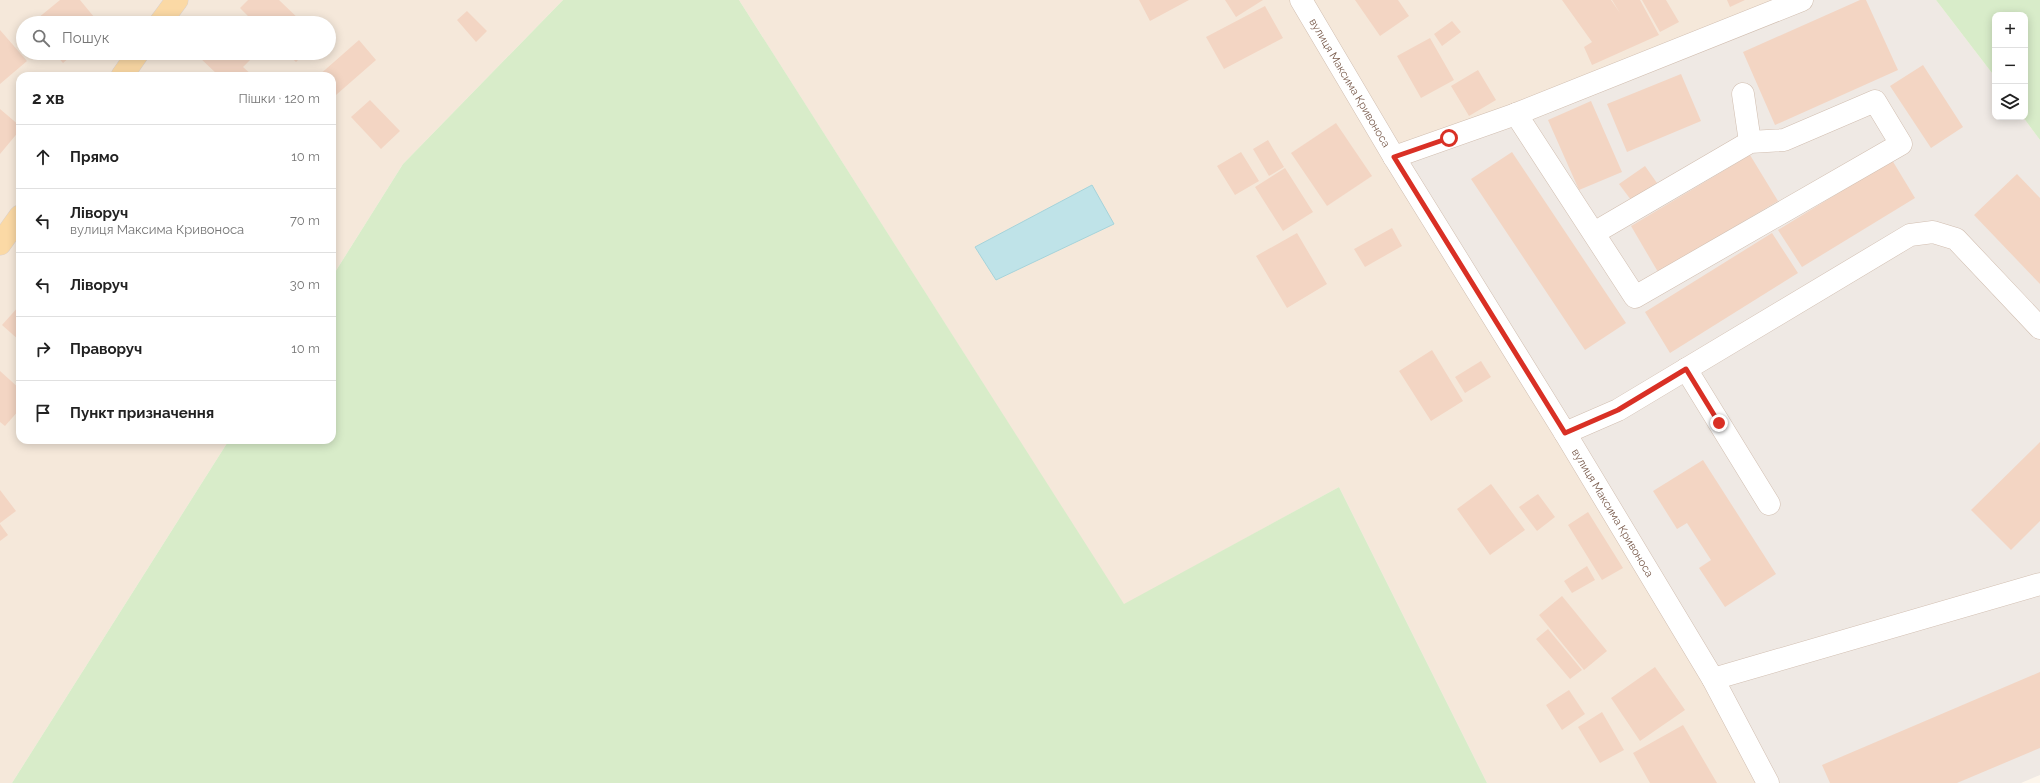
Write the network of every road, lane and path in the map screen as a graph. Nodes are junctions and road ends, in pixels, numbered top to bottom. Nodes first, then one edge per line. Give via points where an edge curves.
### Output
1 (177, 0) edge
2 (1301, 0) edge
3 (1802, 0) edge
4 (165, 16) edge
5 (133, 60) edge
6 (125, 72) edge
7 (1743, 94) dead end
8 (1516, 114) junction
9 (1750, 142) junction
10 (1394, 157) junction
11 (16, 222) edge
12 (1594, 233) junction
13 (0, 244) edge
14 (2040, 328) edge
15 (1686, 369) junction
16 (1565, 433) junction
17 (1769, 504) dead end
18 (2040, 584) edge
19 (1712, 679) junction
20 (1768, 783) edge

1 - 4 main road
2 - 10 street, вулиця Максима Кривоноса
3 - 8 street
5 - 6 main road
7 - 9 street
8 - 10 street
8 - 12 street
9 - 12 street
9 - 12 street via 1784,140 1874,101 1901,144 1635,297
10 - 16 street, вулиця Максима Кривоноса
11 - 13 main road
14 - 15 street via 1956,239 1933,232 1910,235
15 - 16 street via 1618,410
15 - 17 street
16 - 19 street, вулиця Максима Кривоноса
18 - 19 street
19 - 20 street, вулиця Максима Кривоноса

